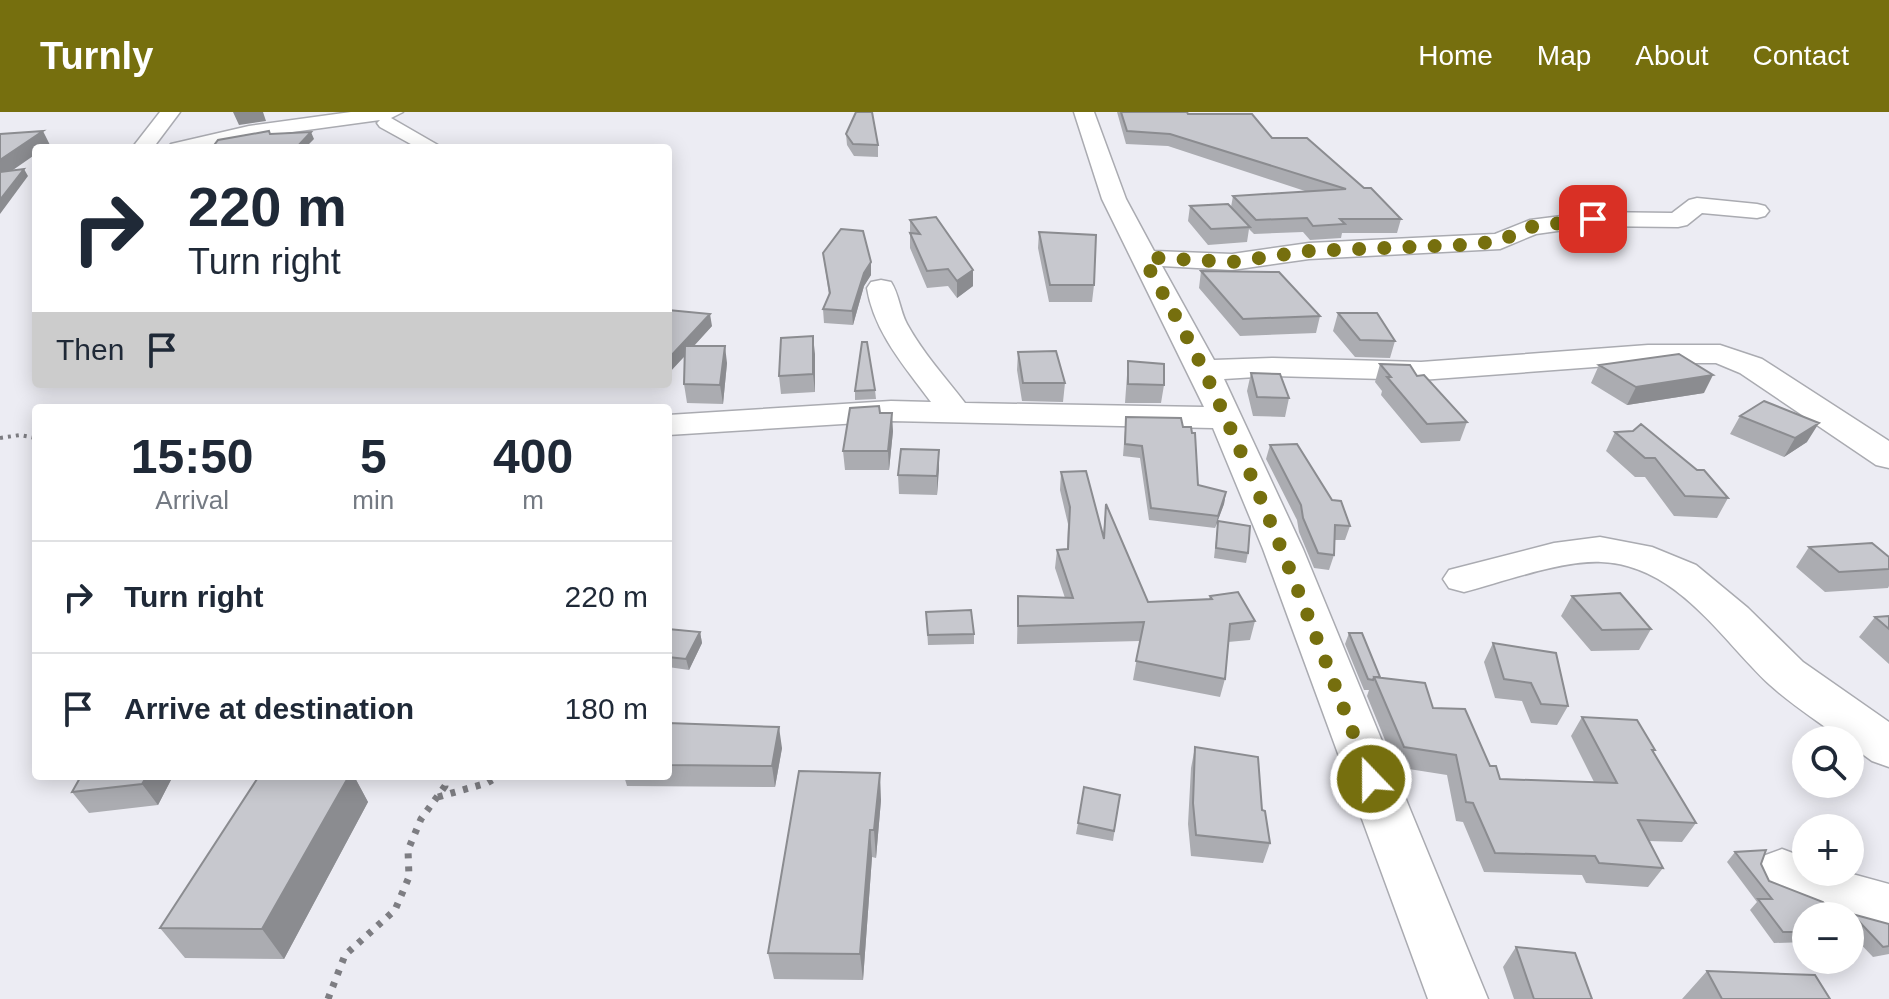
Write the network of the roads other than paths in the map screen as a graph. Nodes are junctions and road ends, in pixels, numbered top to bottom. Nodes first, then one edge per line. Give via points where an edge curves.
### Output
1 (170, 112) edge
2 (1084, 112) edge
3 (389, 116) edge
4 (210, 139) junction
5 (353, 139) dead end
6 (146, 142) edge
7 (192, 144) edge
8 (428, 144) edge
9 (1757, 211) dead end
10 (1145, 261) junction
11 (881, 288) dead end
12 (1204, 370) junction
13 (956, 413) junction
14 (1226, 418) junction
15 (672, 425) edge
16 (1889, 457) edge
17 (1464, 579) dead end
18 (1889, 748) edge
19 (1782, 873) dead end
20 (1889, 909) edge
21 (1458, 999) edge

1 - 6 street
2 - 10 street via 1108,184
3 - 4 street
3 - 5 street
3 - 8 street
4 - 6 street
4 - 7 street
9 - 10 street via 1697,205 1678,220 1593,219 1530,227 1488,243 1309,251 1232,262
10 - 12 street
11 - 13 street via 902,342
12 - 14 street
12 - 16 street via 1421,371 1648,354 1720,354 1751,366
13 - 14 street
13 - 15 street via 881,412
14 - 21 street via 1283,549
17 - 18 street via 1600,549 1638,556 1682,574 1787,674
19 - 20 street

